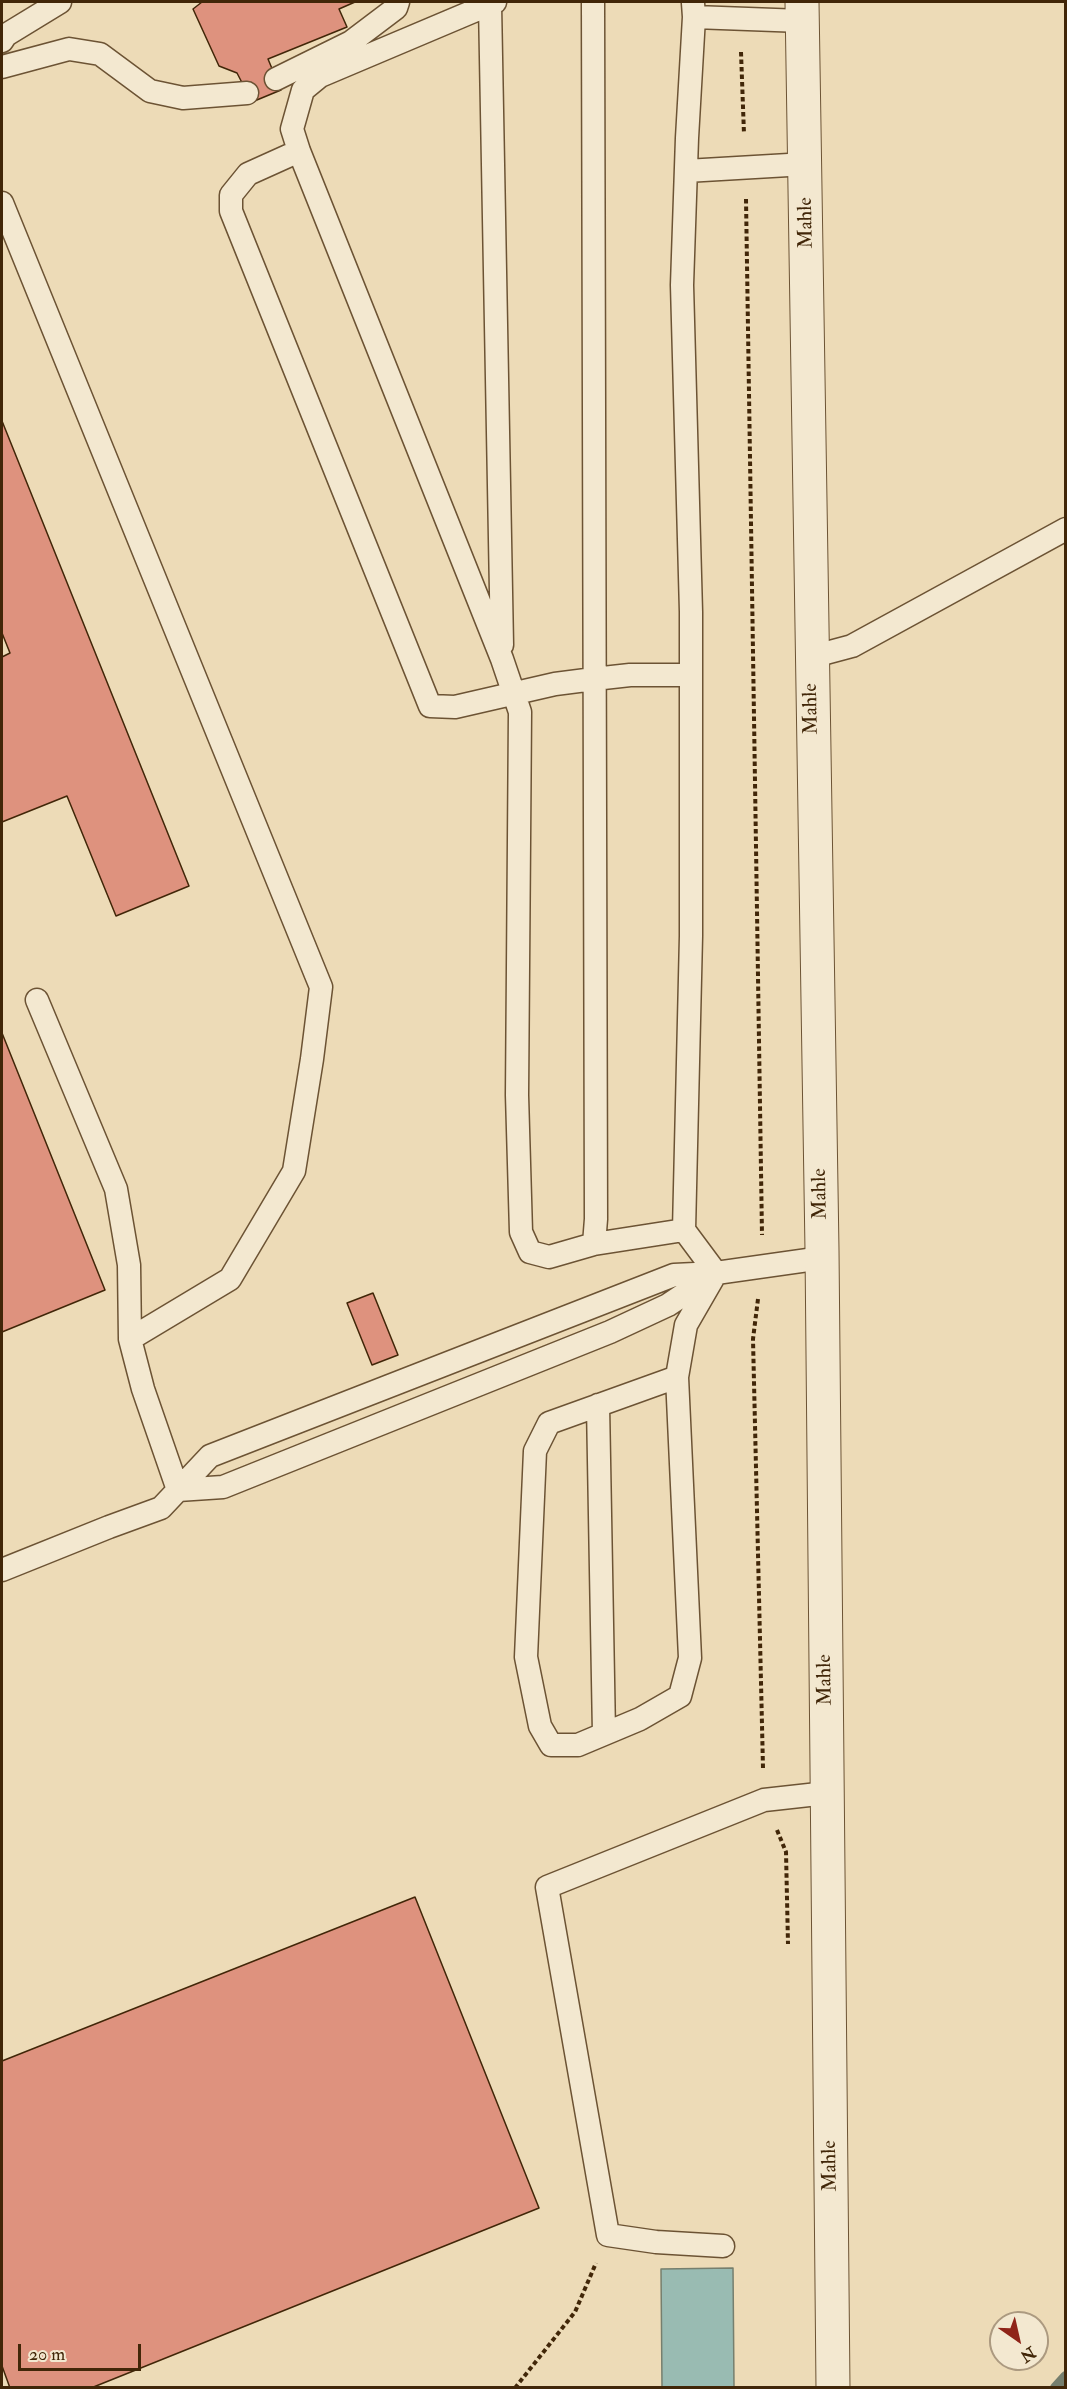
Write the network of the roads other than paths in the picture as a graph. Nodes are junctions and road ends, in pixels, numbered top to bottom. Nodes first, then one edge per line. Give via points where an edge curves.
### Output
1 (60, 2) edge
2 (398, 2) edge
3 (593, 2) edge
4 (492, 3) edge
5 (694, 9) edge
6 (802, 11) edge
7 (2, 41) edge
8 (2, 67) edge
9 (276, 79) dead end
10 (247, 93) dead end
11 (299, 151) junction
12 (806, 164) junction
13 (686, 171) junction
14 (2, 203) edge
15 (1065, 529) edge
16 (811, 657) junction
17 (502, 659) junction
18 (691, 675) junction
19 (594, 679) junction
20 (513, 694) junction
21 (38, 1000) dead end
22 (684, 1230) junction
23 (594, 1244) junction
24 (822, 1258) junction
25 (716, 1273) junction
26 (130, 1339) junction
27 (677, 1377) junction
28 (598, 1405) junction
29 (178, 1490) junction
30 (2, 1570) edge
31 (604, 1734) junction
32 (827, 1793) junction
33 (723, 2246) dead end
34 (833, 2388) edge

1 - 7 lane
2 - 9 lane via 396,8 351,42
3 - 19 lane
4 - 11 lane via 320,76 303,90 298,103 292,129
4 - 17 lane
5 - 6 lane via 740,20
5 - 13 lane
6 - 12 street, Mahle
8 - 10 lane via 69,49 100,54 150,91 183,98
11 - 17 lane
11 - 20 lane via 248,174 231,195 231,211 429,706 455,707
12 - 13 lane
12 - 16 street, Mahle
13 - 18 lane via 682,285
14 - 26 lane via 321,987 294,1171 230,1279
15 - 16 lane via 852,646
16 - 24 street, Mahle
17 - 20 lane
18 - 19 lane
18 - 22 lane via 691,936
19 - 20 lane
19 - 23 lane
20 - 23 lane via 520,712 517,1095 521,1232 530,1252 549,1257
21 - 26 lane via 116,1189 129,1265
22 - 23 lane
22 - 25 lane
24 - 25 lane
24 - 32 street, Mahle
25 - 27 lane via 686,1324
25 - 29 lane via 668,1305 599,1337 224,1487
25 - 29 lane via 674,1275 210,1456
26 - 29 lane
27 - 28 lane
27 - 31 lane via 690,1658 680,1696
28 - 31 lane
28 - 31 lane via 549,1423 535,1451 526,1657 540,1726 551,1745 578,1745
29 - 30 lane via 161,1508
32 - 33 lane via 764,1800 548,1887 608,2235
32 - 34 street, Mahle

